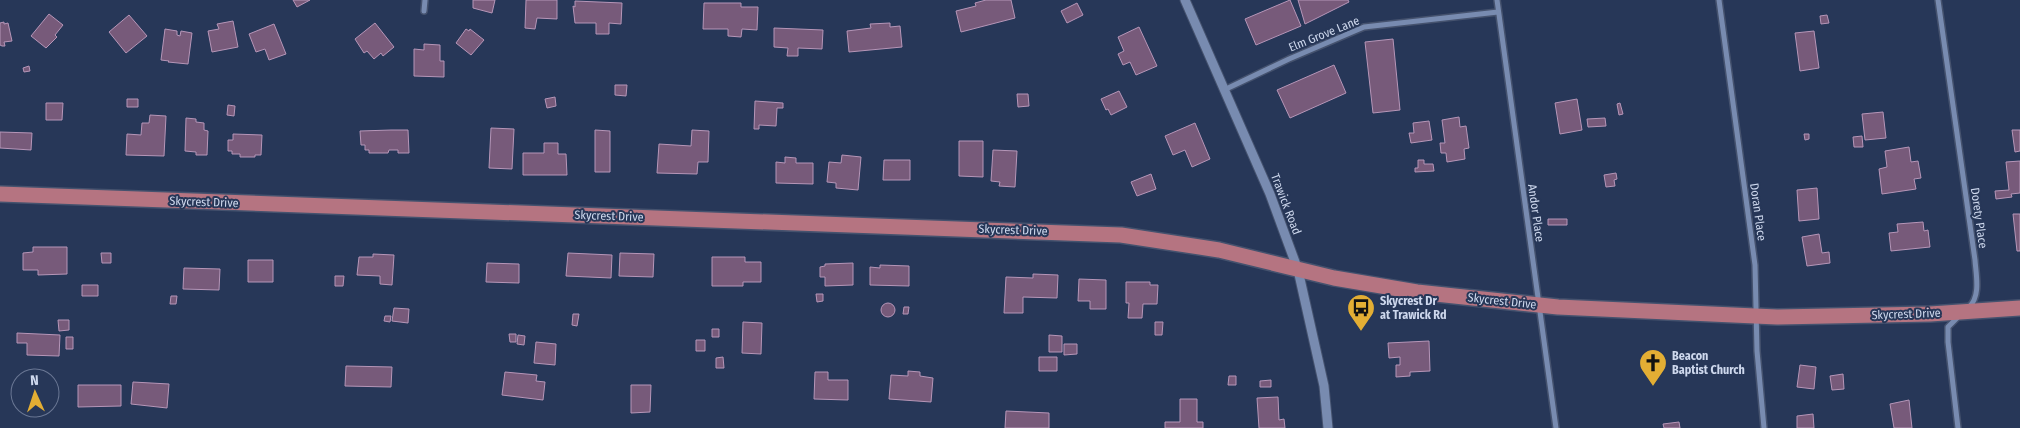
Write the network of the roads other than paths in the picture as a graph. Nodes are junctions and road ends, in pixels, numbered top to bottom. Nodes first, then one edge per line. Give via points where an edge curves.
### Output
1 (425, 0) edge
2 (1185, 0) edge
3 (1497, 0) edge
4 (1719, 0) edge
5 (1938, 0) edge
6 (424, 11) dead end
7 (1498, 12) junction
8 (1224, 90) junction
9 (0, 194) edge
10 (1298, 270) junction
11 (1539, 305) junction
12 (2020, 308) edge
13 (1964, 312) junction
14 (1756, 316) junction
15 (1328, 428) edge
16 (1556, 428) edge
17 (1764, 428) edge
18 (1958, 428) edge

1 - 6 street
2 - 8 street, Trawick Road
3 - 7 street, Andor Place
4 - 14 street, Doran Place via 1755,266
5 - 13 street, Dorety Place via 1977,286 1973,303
7 - 8 street, Elm Grove Lane via 1364,27
7 - 11 street, Andor Place
8 - 10 street, Trawick Road via 1270,194
9 - 10 main road, Skycrest Drive via 1114,234 1220,250
10 - 11 main road, Skycrest Drive via 1417,292
10 - 15 street, Trawick Road via 1324,386
11 - 14 main road, Skycrest Drive
11 - 16 street, Andor Place
12 - 13 main road, Skycrest Drive
13 - 14 main road, Skycrest Drive
13 - 18 street, Dorety Place via 1948,327
14 - 17 street, Doran Place

